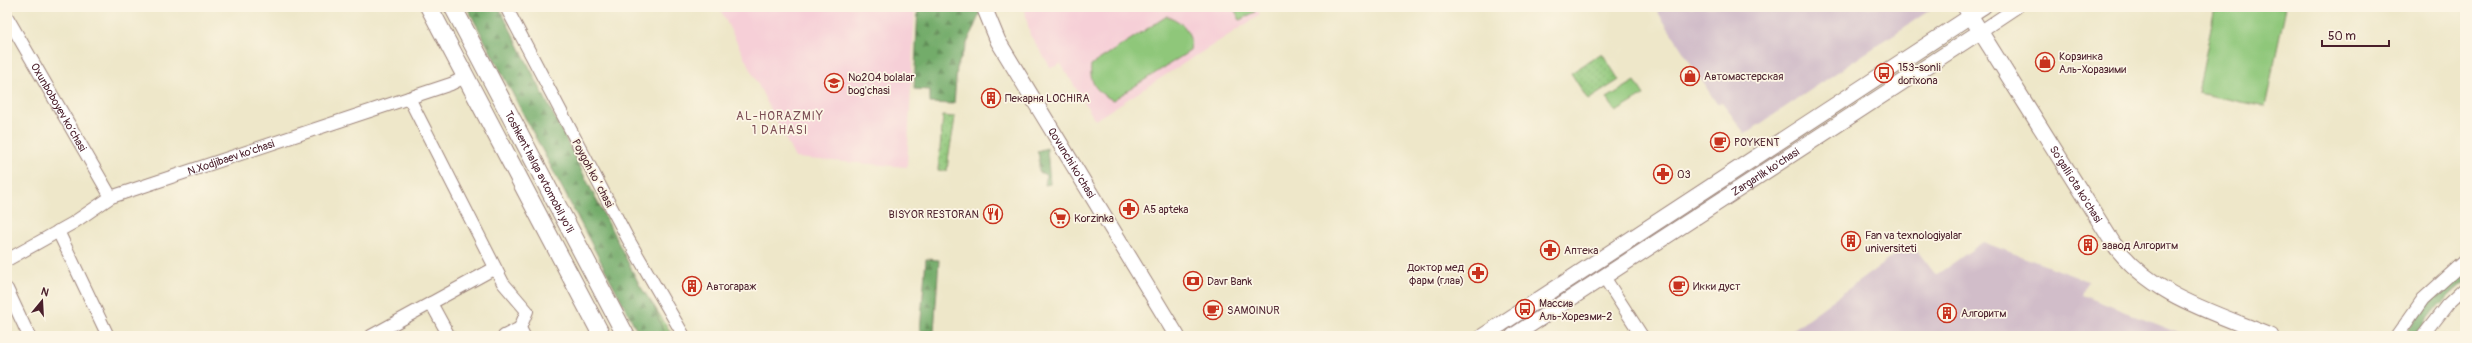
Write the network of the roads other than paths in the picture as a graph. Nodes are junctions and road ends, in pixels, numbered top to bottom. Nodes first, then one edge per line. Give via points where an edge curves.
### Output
1 (429, 7) edge
2 (453, 7) edge
3 (506, 7) edge
4 (984, 7) edge
5 (994, 7) edge
6 (1954, 7) edge
7 (1985, 7) edge
8 (2017, 7) edge
9 (1967, 15) edge
10 (7, 17) edge
11 (1977, 33) junction
12 (465, 77) junction
13 (408, 98) junction
14 (111, 197) junction
15 (1665, 216) junction
16 (58, 231) junction
17 (1675, 231) junction
18 (7, 260) edge
19 (2465, 261) edge
20 (1594, 263) junction
21 (495, 268) junction
22 (1604, 277) junction
23 (2465, 288) edge
24 (7, 290) edge
25 (430, 303) junction
26 (522, 332) edge
27 (29, 336) edge
28 (108, 336) edge
29 (371, 336) edge
30 (449, 336) edge
31 (504, 336) edge
32 (602, 336) edge
33 (626, 336) edge
34 (684, 336) edge
35 (1177, 336) edge
36 (1186, 336) edge
37 (1483, 336) edge
38 (1513, 336) edge
39 (1642, 336) edge
40 (2246, 336) edge
41 (2271, 336) edge
42 (2398, 336) edge
43 (2423, 336) edge

1 - 12 highway, Toshkent halqa avtomobil yo'li
2 - 33 highway, Toshkent halqa avtomobil yo'li
3 - 34 street, Poygoh koʻchasi via 628,239
4 - 35 main road, Qovunchi ko'chasi via 998,41
5 - 36 main road, Qovunchi ko'chasi via 1006,37 1070,147
6 - 9 main road, So'galli ota ko'chasi
7 - 9 street, Zargarlik ko'chasi
8 - 11 street, Zargarlik ko'chasi
9 - 11 main road, So'galli ota ko'chasi
9 - 15 main road, Zargarlik ko'chasi
10 - 14 street, Oxunboboyev ko‘chasi
11 - 17 main road, Zargarlik ko'chasi
11 - 40 main road, So'galli ota ko'chasi via 2096,234 2126,272 2143,288 2167,302
11 - 41 main road, So'galli ota ko'chasi via 2113,243 2134,267 2170,294
12 - 13 street, N.Xodjibaev ko'chasi
12 - 32 highway, Toshkent halqa avtomobil yo'li
13 - 14 street, N.Xodjibaev ko'chasi
13 - 21 street
14 - 16 street, N.Xodjibaev ko'chasi
15 - 17 main road
15 - 20 main road, Zargarlik ko'chasi
16 - 18 street, N.Xodjibaev ko'chasi
16 - 28 street
17 - 22 main road, Zargarlik ko'chasi
19 - 42 street via 2423,299
20 - 22 main road
20 - 37 main road, Zargarlik ko'chasi
21 - 25 street
21 - 26 street via 527,311
22 - 38 main road, Zargarlik ko'chasi
22 - 39 street
23 - 43 street
24 - 27 street
25 - 29 street
25 - 30 street
26 - 31 street

